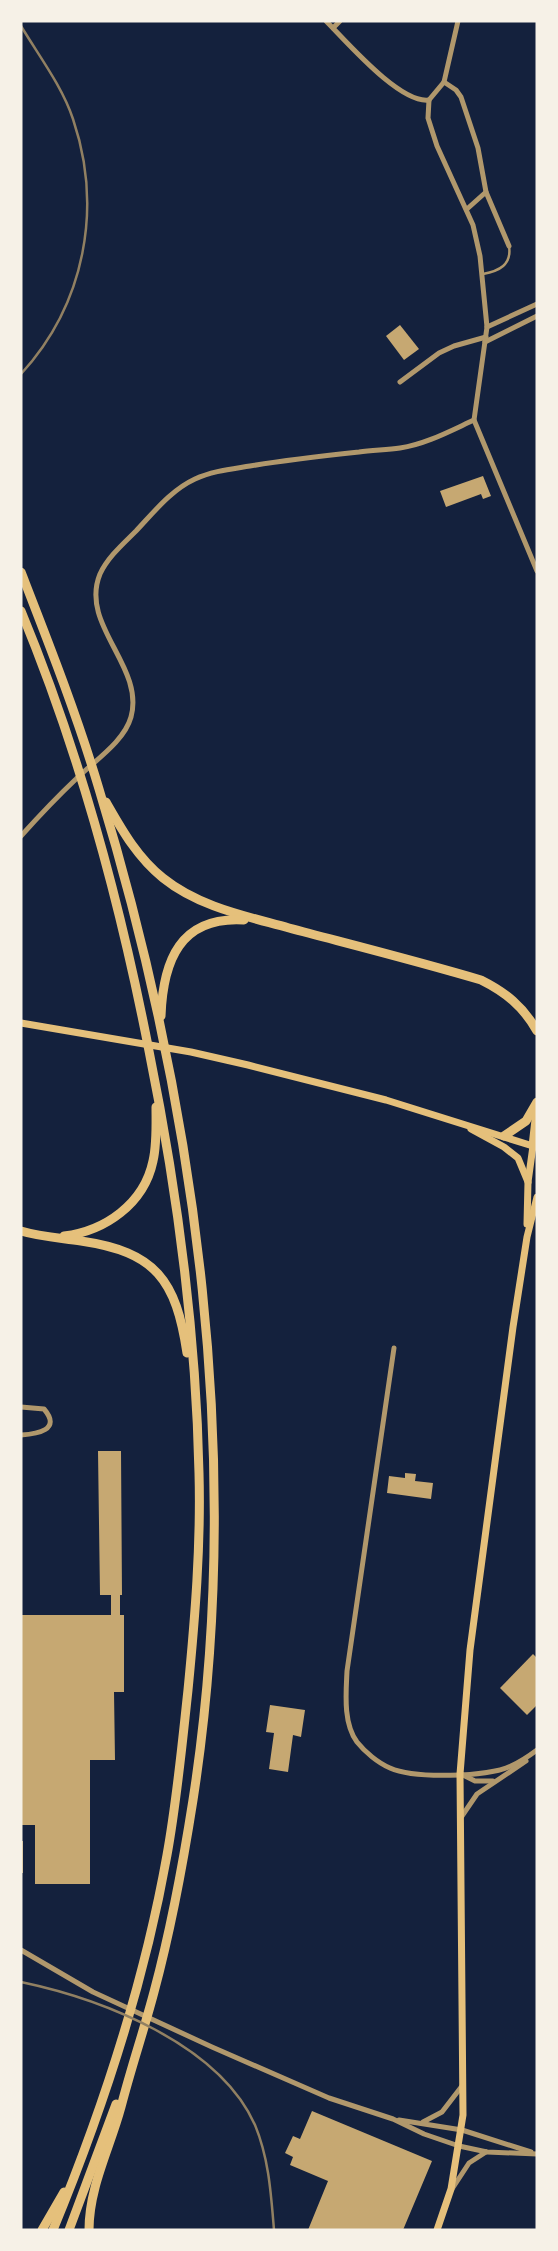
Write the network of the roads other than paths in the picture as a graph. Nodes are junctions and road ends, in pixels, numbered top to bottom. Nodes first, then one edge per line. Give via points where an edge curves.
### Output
1 (326, 21) edge
2 (340, 21) edge
3 (458, 21) edge
4 (333, 28) junction
5 (444, 82) junction
6 (429, 100) junction
7 (486, 192) junction
8 (467, 210) junction
9 (508, 246) joint
10 (483, 274) junction
11 (537, 304) edge
12 (537, 316) edge
13 (487, 328) junction
14 (486, 340) junction
15 (400, 382) dead end
16 (474, 420) junction
17 (537, 571) edge
18 (21, 572) edge
19 (21, 610) edge
20 (100, 791) junction
21 (21, 836) edge
22 (258, 920) junction
23 (159, 1015) junction
24 (21, 1023) edge
25 (537, 1031) edge
26 (158, 1100) junction
27 (537, 1102) edge
28 (537, 1111) edge
29 (460, 1123) junction
30 (504, 1136) junction
31 (535, 1146) edge
32 (528, 1182) junction
33 (537, 1197) edge
34 (21, 1231) edge
35 (527, 1237) junction
36 (51, 1238) junction
37 (394, 1348) dead end
38 (21, 1407) edge
39 (196, 1408) junction
40 (21, 1435) edge
41 (537, 1750) edge
42 (460, 1774) junction
43 (494, 1781) junction
44 (462, 1816) junction
45 (21, 1950) edge
46 (135, 2053) junction
47 (464, 2084) junction
48 (393, 2119) junction
49 (423, 2122) junction
50 (462, 2130) junction
51 (459, 2146) junction
52 (486, 2152) junction
53 (537, 2154) edge
54 (78, 2171) junction
55 (451, 2189) junction
56 (42, 2230) edge
57 (53, 2230) edge
58 (68, 2230) edge
59 (89, 2230) edge
60 (437, 2230) edge

1 - 4 street
2 - 4 street
3 - 5 street
4 - 6 street via 392,84 415,100
5 - 6 street
5 - 7 street via 461,97 478,148
6 - 8 street via 428,118 432,132
7 - 8 street
7 - 9 street
8 - 10 street via 477,239
9 - 10 lane via 510,255 504,266 496,272
10 - 13 street
11 - 13 street
12 - 14 street
13 - 14 street
14 - 15 street via 454,346
14 - 16 street
16 - 17 street
16 - 21 street via 432,439 401,448 282,461 207,474 185,484 168,498 112,555 100,574 97,588 102,623 128,677 131,719 115,742
18 - 20 highway
19 - 26 highway via 68,741 110,883 142,1011
20 - 22 highway via 134,848 164,879 194,898
20 - 23 highway
22 - 23 highway via 224,920 202,927 185,940 166,970
22 - 25 highway via 480,980 512,999 524,1010
23 - 46 highway via 199,1266 205,1324 214,1456 214,1549 201,1743 183,1856 153,1996
24 - 29 main road via 191,1052 386,1100
26 - 36 highway via 154,1160 138,1196 106,1224 86,1232
26 - 39 highway via 180,1235
27 - 30 highway via 526,1121
28 - 31 highway
29 - 30 main road
29 - 32 main road via 518,1158
30 - 31 main road
31 - 32 main road
32 - 35 main road
33 - 35 main road
34 - 36 highway
35 - 42 main road via 470,1650
36 - 39 highway via 126,1251 148,1263 160,1276 175,1301
37 - 42 street via 347,1671 348,1718 356,1741 372,1757 390,1768 410,1774
38 - 40 street via 44,1409 50,1423 38,1434
39 - 54 highway via 200,1476 193,1638 178,1783 168,1847 137,1986 122,2044
41 - 42 street via 511,1766 492,1772
41 - 43 street via 521,1765
42 - 43 street via 475,1781
42 - 44 main road
43 - 44 street via 474,1797
44 - 47 main road
45 - 48 street via 78,1984 138,2012 323,2095
46 - 58 highway
46 - 59 highway via 92,2196
47 - 49 street via 442,2112
47 - 50 main road
48 - 49 street
48 - 51 street
49 - 50 street
50 - 51 main road
50 - 53 street
51 - 52 street
51 - 55 main road
52 - 53 street
52 - 55 street via 469,2163
54 - 56 highway
54 - 57 highway
55 - 60 main road

